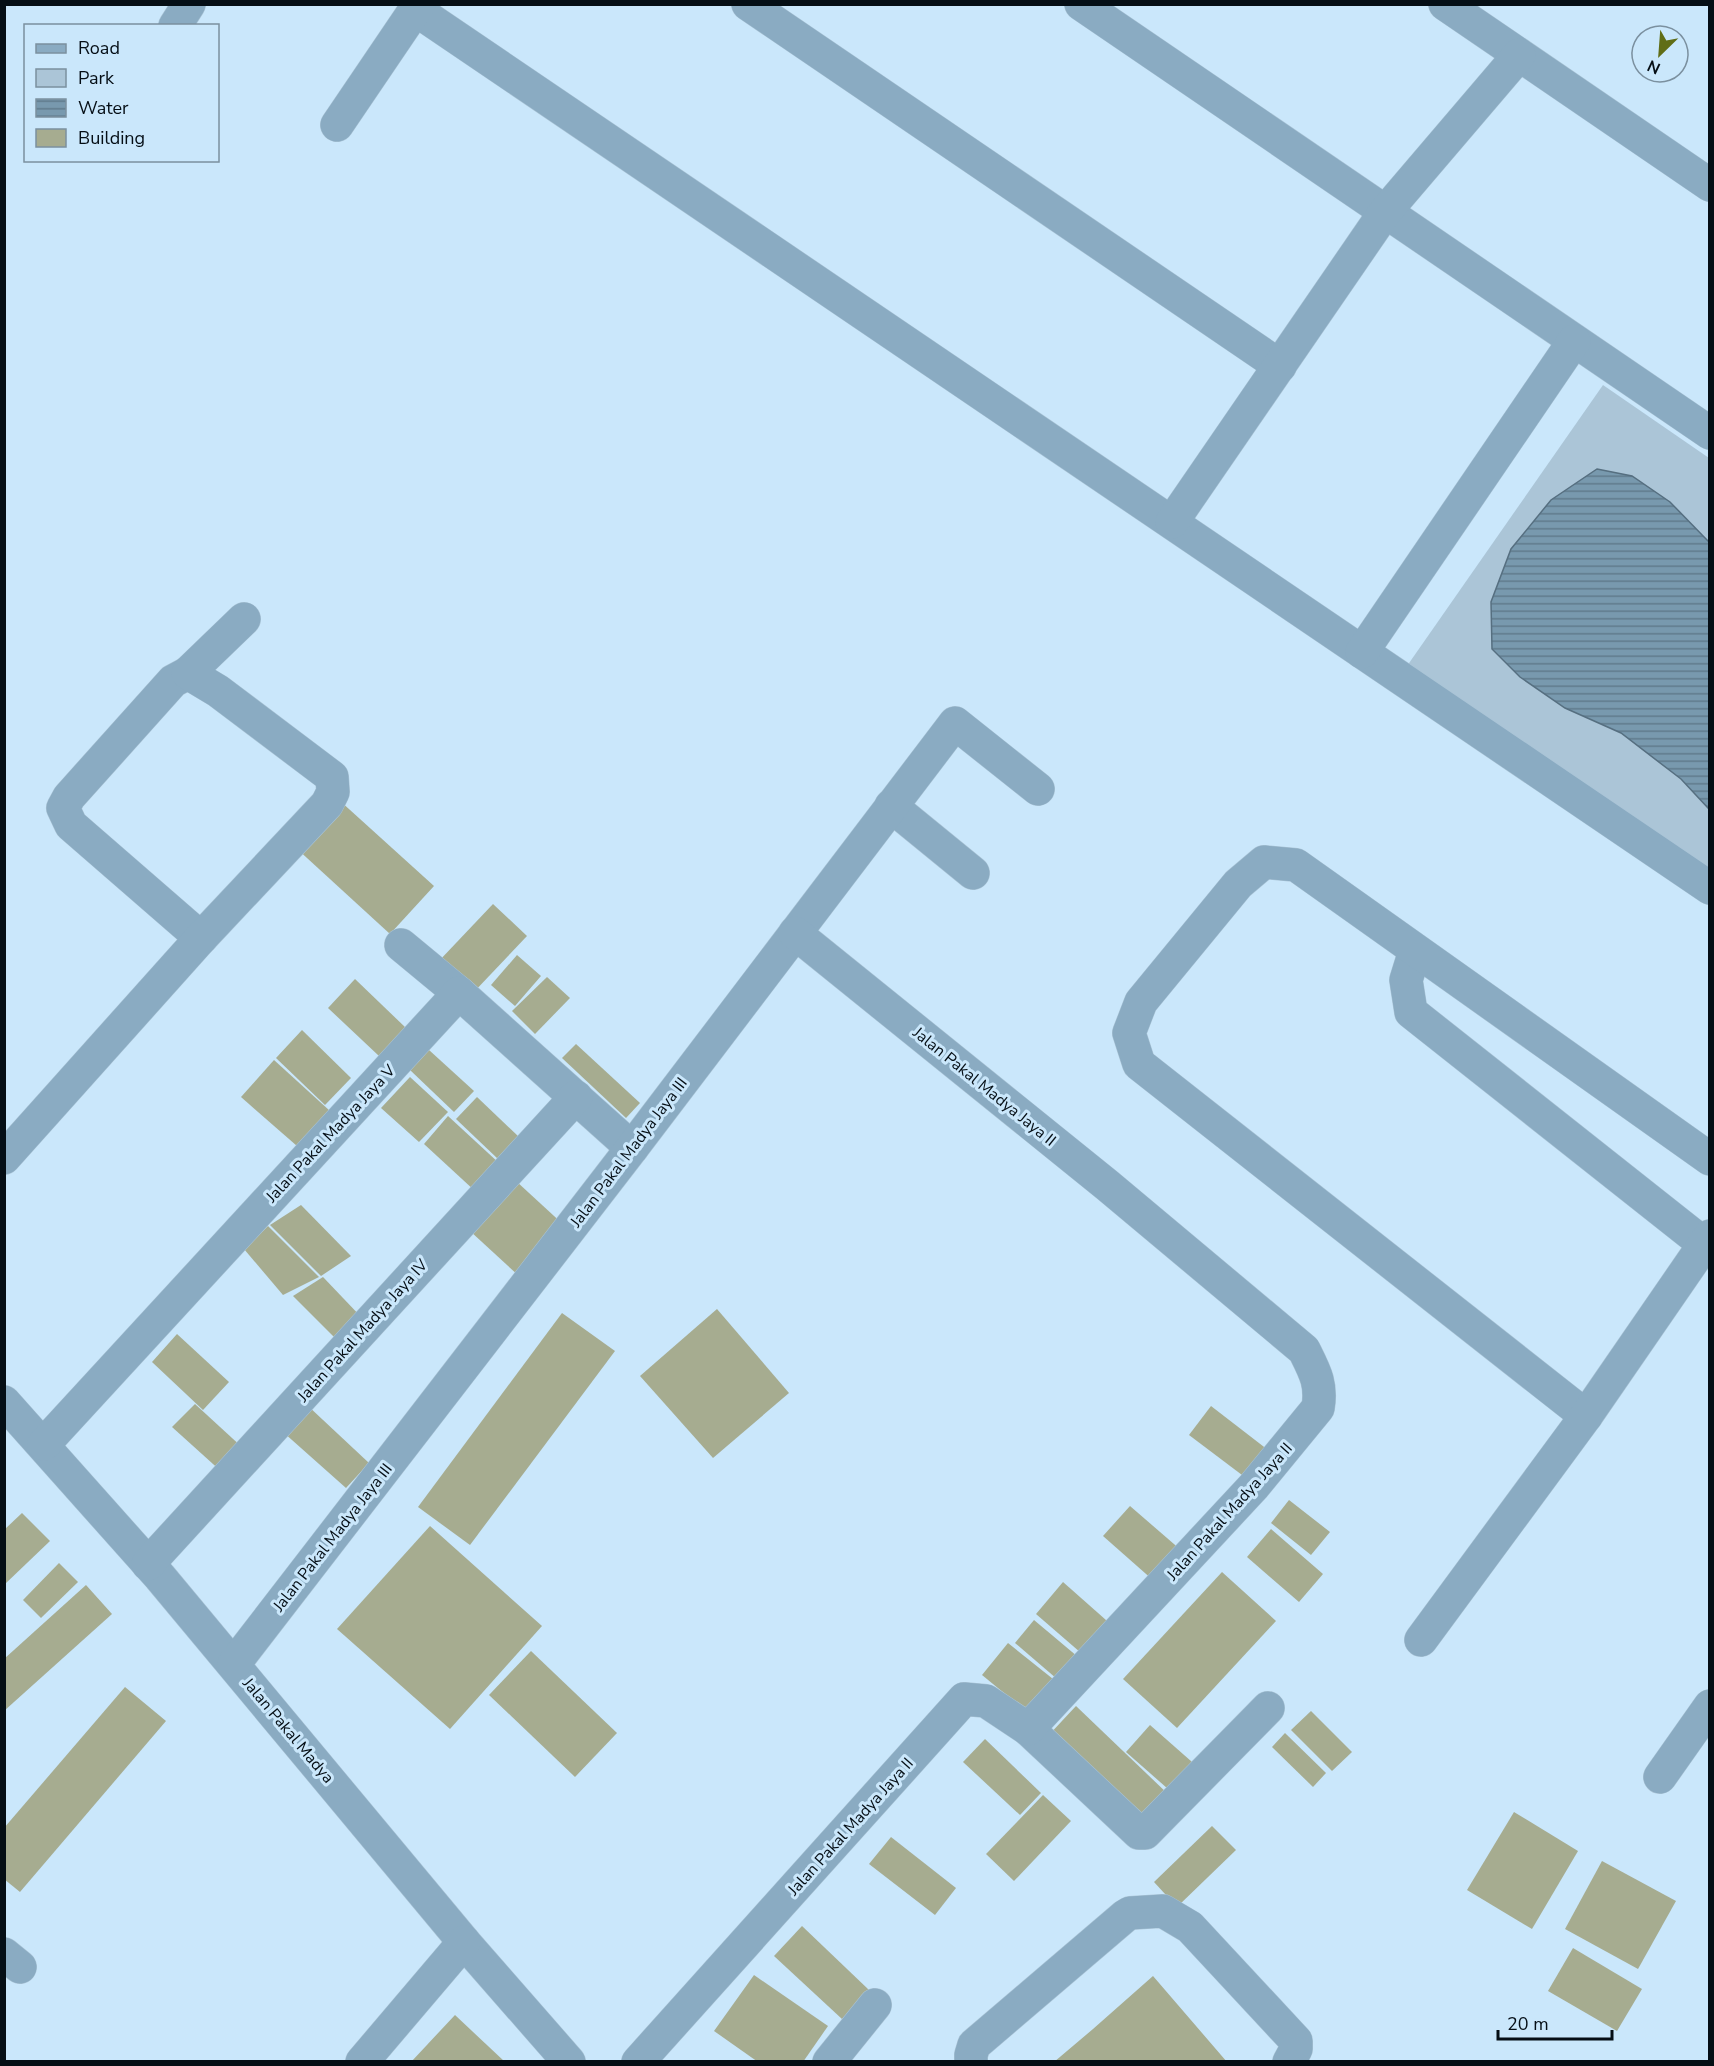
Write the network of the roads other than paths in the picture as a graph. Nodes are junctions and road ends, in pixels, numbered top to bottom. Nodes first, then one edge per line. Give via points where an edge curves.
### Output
1 (189, 4) edge
2 (748, 4) edge
3 (1081, 4) edge
4 (1445, 4) edge
5 (418, 7) edge
6 (176, 24) edge
7 (1519, 55) junction
8 (337, 125) dead end
9 (1710, 185) edge
10 (1385, 212) junction
11 (1574, 341) junction
12 (1280, 366) junction
13 (1710, 434) edge
14 (1172, 522) junction
15 (244, 619) dead end
16 (1362, 652) junction
17 (188, 673) junction
18 (1038, 789) dead end
19 (891, 806) junction
20 (973, 873) dead end
21 (1710, 888) edge
22 (795, 933) junction
23 (201, 938) junction
24 (401, 945) dead end
25 (1415, 951) junction
26 (459, 993) junction
27 (576, 1097) junction
28 (632, 1148) junction
29 (4, 1158) edge
30 (1710, 1159) edge
31 (1707, 1240) edge
32 (4, 1402) edge
33 (1586, 1416) junction
34 (44, 1444) junction
35 (148, 1564) junction
36 (1421, 1640) dead end
37 (234, 1664) junction
38 (1710, 1706) edge
39 (1268, 1708) dead end
40 (1028, 1729) junction
41 (1660, 1777) dead end
42 (464, 1942) junction
43 (875, 2005) dead end
44 (362, 2061) edge
45 (569, 2061) edge
46 (638, 2061) edge
47 (829, 2061) edge
48 (971, 2061) edge
49 (1288, 2061) edge

1 - 6 street
2 - 12 street
3 - 10 street
4 - 7 street
5 - 8 street
5 - 14 street
7 - 9 street
7 - 10 street
10 - 11 street
10 - 12 street
11 - 13 street
11 - 16 street
12 - 14 street
14 - 16 street
15 - 17 street
16 - 21 street
17 - 23 street via 173,681 63,808 72,825
17 - 23 street via 332,777 333,792 327,804
18 - 19 street, Jalan Pakal Madya Jaya III via 955,723
19 - 20 street
19 - 22 street, Jalan Pakal Madya Jaya III
22 - 28 street, Jalan Pakal Madya Jaya III
22 - 40 street, Jalan Pakal Madya Jaya II via 1304,1350 1317,1377 1320,1401 1311,1417 1254,1486
23 - 29 street
24 - 26 street
25 - 30 street
25 - 31 street via 1406,980 1411,1012
25 - 33 street via 1296,865 1264,862 1238,884 1141,1002 1130,1033 1139,1064
26 - 27 street
26 - 34 street, Jalan Pakal Madya Jaya V
27 - 28 street
27 - 35 street, Jalan Pakal Madya Jaya IV
28 - 37 street, Jalan Pakal Madya Jaya III
31 - 33 street
32 - 34 street, Jalan Pakal Madya
33 - 36 street
34 - 35 street, Jalan Pakal Madya
35 - 37 street, Jalan Pakal Madya
37 - 42 street, Jalan Pakal Madya
38 - 41 street
39 - 40 street via 1142,1834
40 - 46 street, Jalan Pakal Madya Jaya II via 986,1701 964,1699
42 - 44 street
42 - 45 street, Jalan Pakal Madya
43 - 47 street
48 - 49 street via 974,2045 1125,1916 1163,1911 1190,1927 1296,2041

